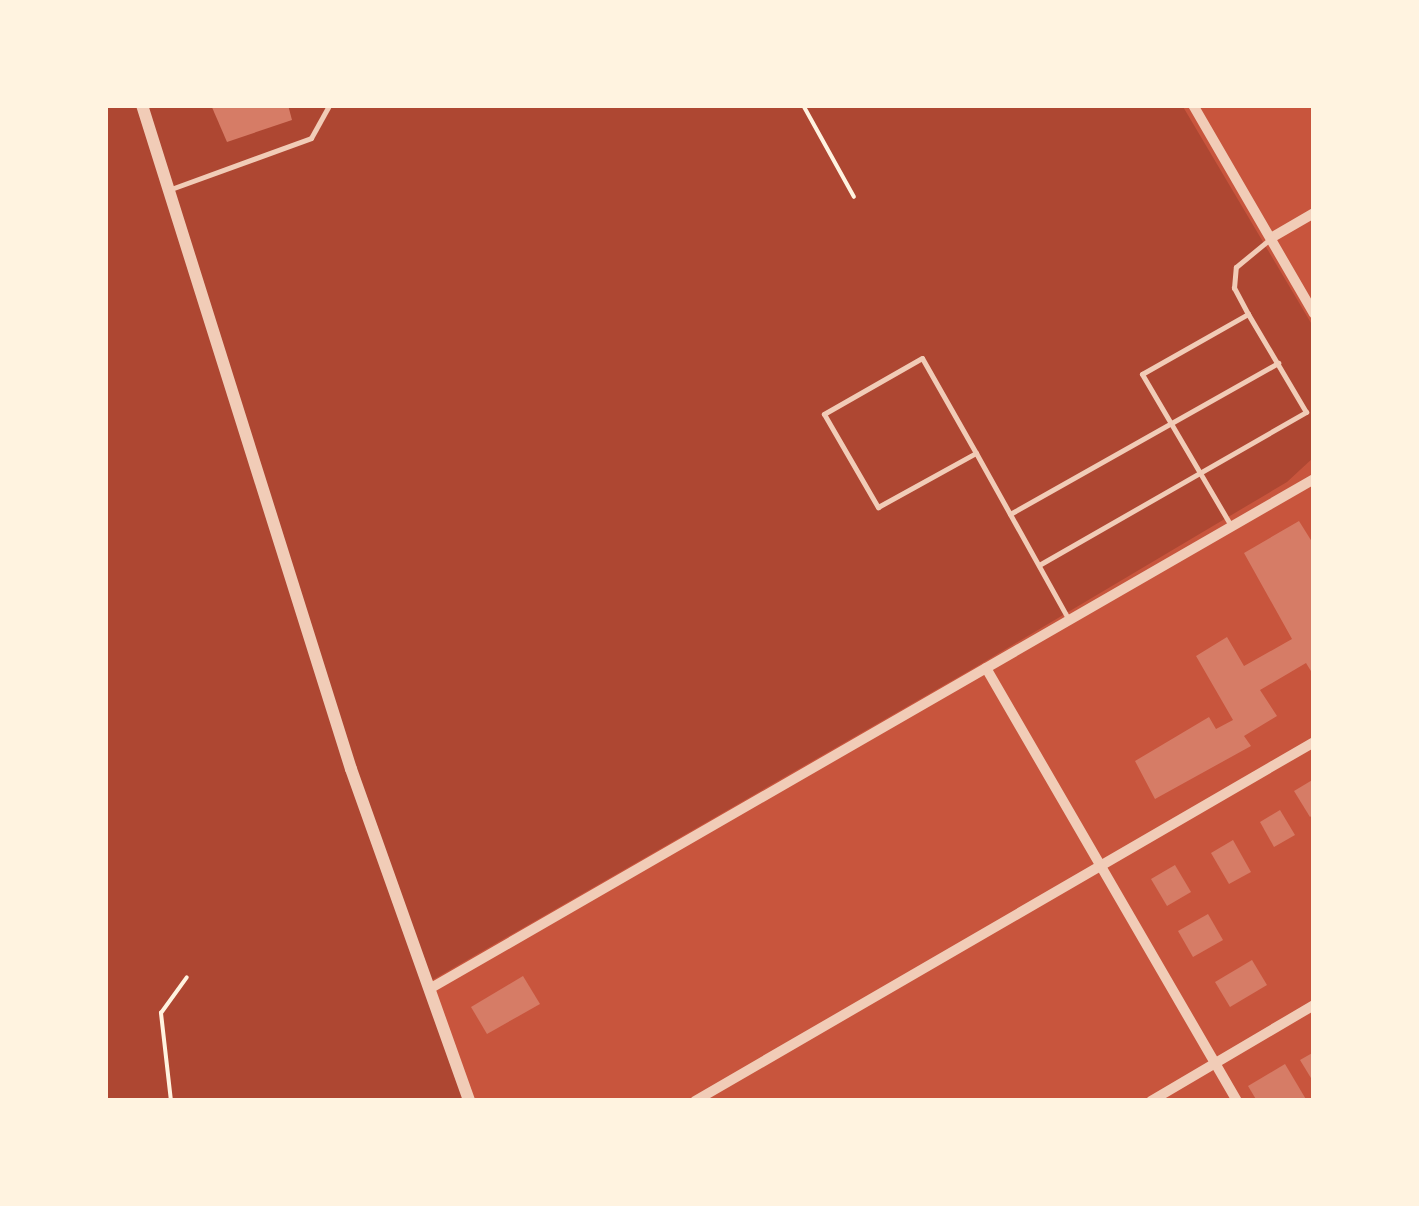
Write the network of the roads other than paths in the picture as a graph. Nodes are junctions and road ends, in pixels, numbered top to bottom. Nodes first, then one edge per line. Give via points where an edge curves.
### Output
1 (142, 105) edge
2 (329, 105) edge
3 (1193, 105) edge
4 (171, 189) junction
5 (1314, 213) edge
6 (1272, 238) junction
7 (1248, 314) junction
8 (1314, 314) edge
9 (1278, 363) junction
10 (1172, 423) junction
11 (976, 453) junction
12 (1200, 473) junction
13 (1314, 479) edge
14 (1010, 514) junction
15 (1231, 527) junction
16 (1039, 565) junction
17 (1069, 620) junction
18 (986, 668) junction
19 (1314, 742) edge
20 (1099, 865) junction
21 (431, 988) junction
22 (1314, 1005) edge
23 (1215, 1064) junction
24 (468, 1101) edge
25 (695, 1101) edge
26 (1151, 1101) edge
27 (1237, 1101) edge

1 - 4 street
2 - 4 lane via 311,138
3 - 6 street
4 - 21 street via 351,769
5 - 6 street
6 - 7 lane via 1236,268 1234,288
6 - 8 street
7 - 9 lane
7 - 10 lane via 1142,374
9 - 10 lane
9 - 12 lane via 1306,412
10 - 12 lane
10 - 14 lane
11 - 11 lane via 878,507 824,414 922,358
11 - 14 lane
12 - 15 lane
12 - 16 lane
13 - 15 street
14 - 16 lane
15 - 17 street
16 - 17 lane
17 - 18 street
18 - 20 street
18 - 21 street
19 - 20 street
20 - 23 street
20 - 25 street
21 - 24 street
22 - 23 street
23 - 26 street
23 - 27 street

